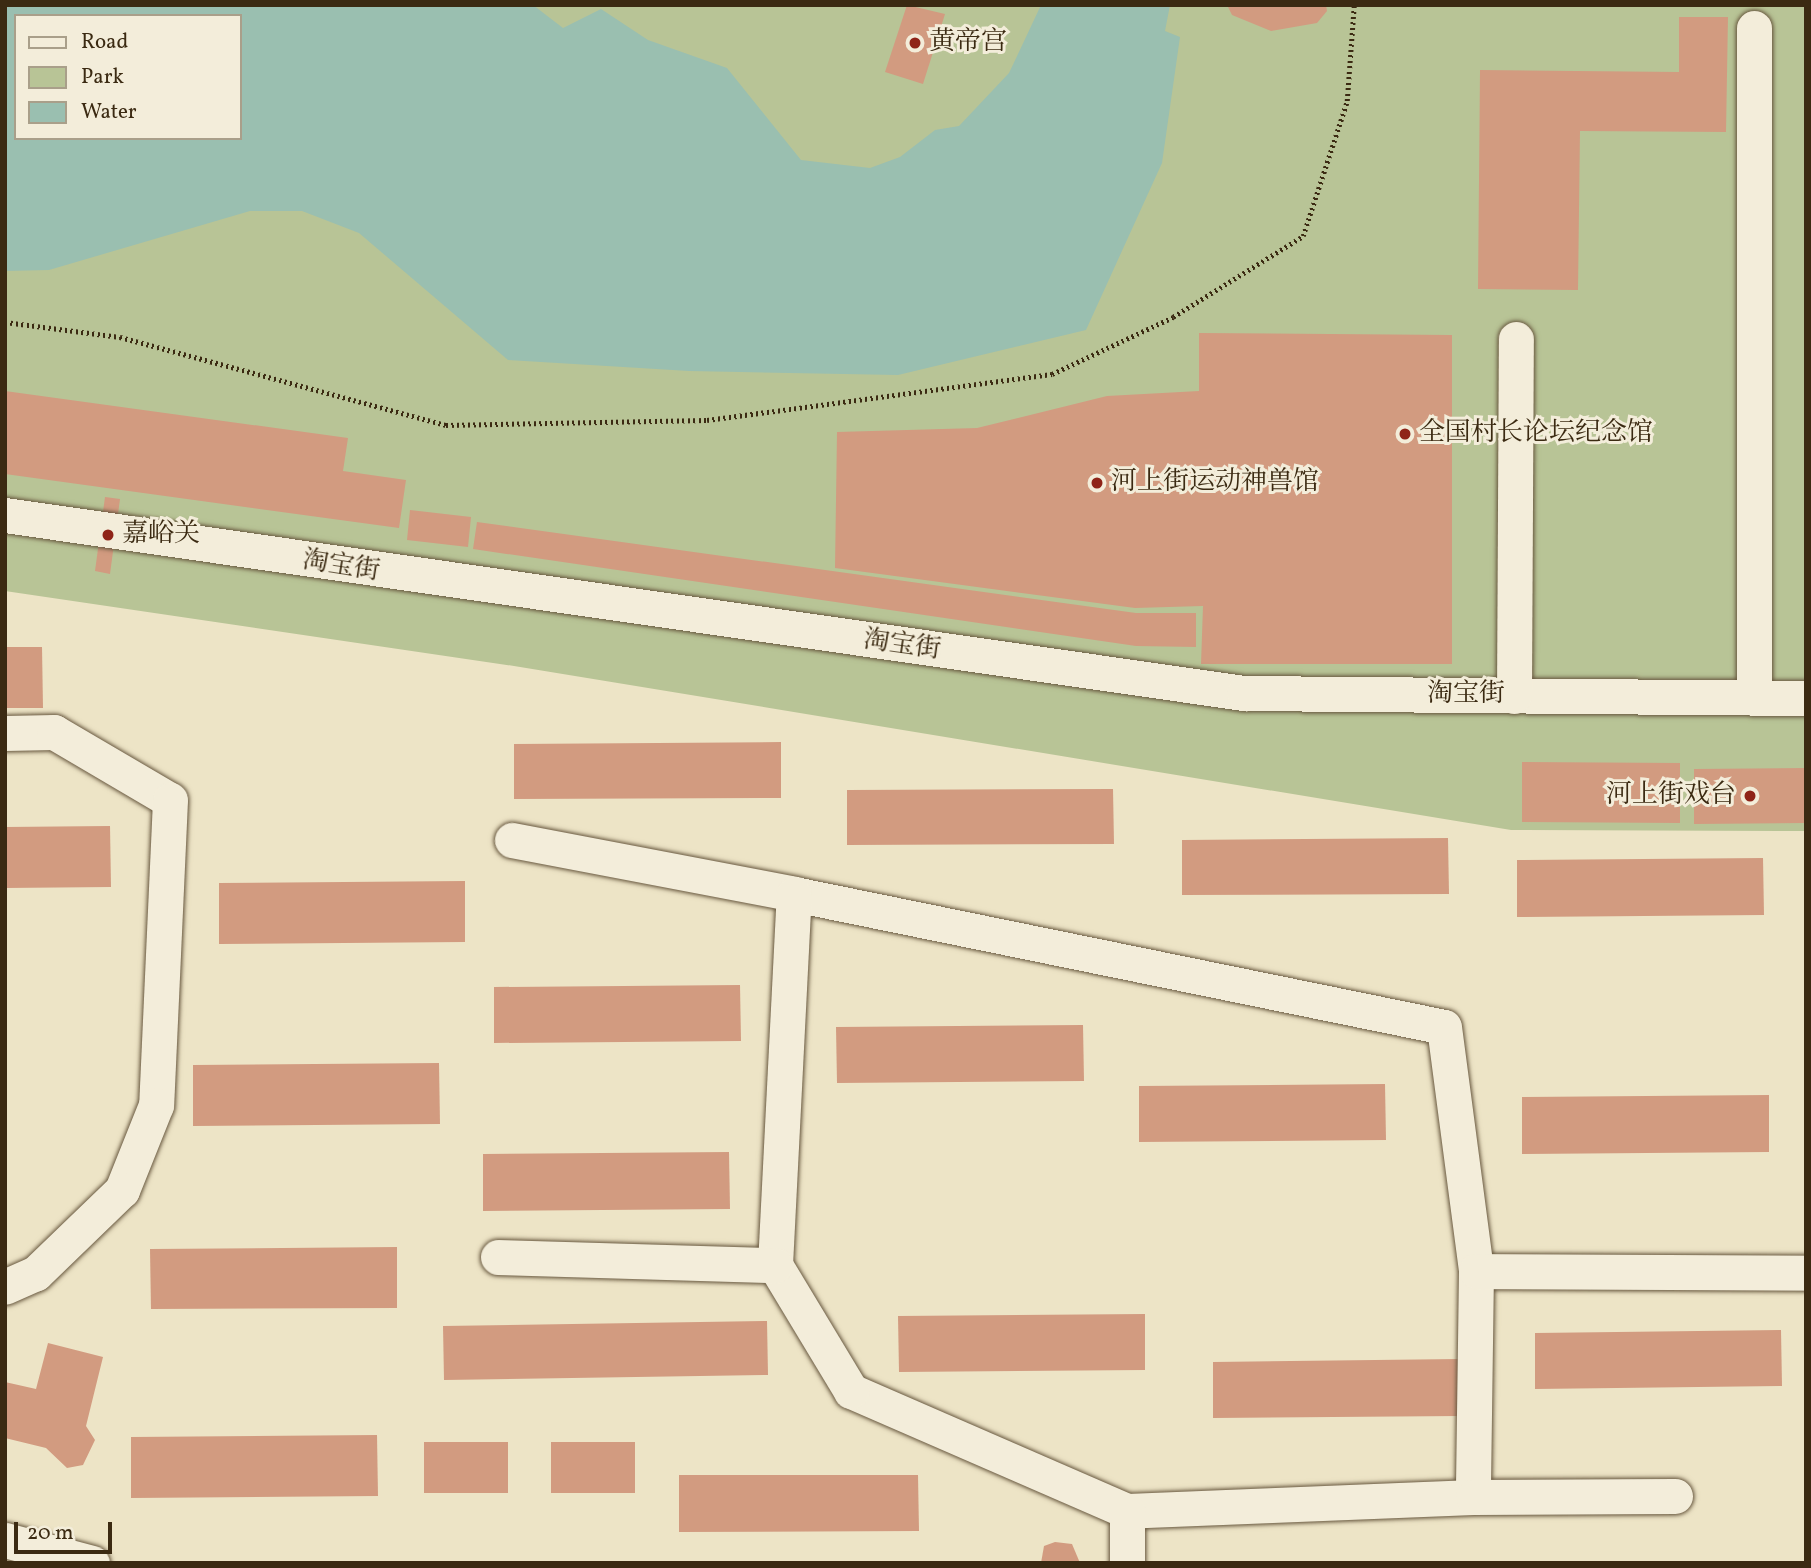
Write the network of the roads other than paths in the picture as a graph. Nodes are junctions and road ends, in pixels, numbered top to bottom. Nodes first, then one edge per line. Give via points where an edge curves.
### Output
1 (1754, 28) dead end
2 (1516, 339) dead end
3 (5, 515) edge
4 (1514, 696) junction
5 (1754, 698) junction
6 (1806, 698) edge
7 (5, 733) edge
8 (512, 840) dead end
9 (794, 894) junction
10 (498, 1257) dead end
11 (775, 1265) junction
12 (1476, 1272) junction
13 (1806, 1273) edge
14 (5, 1287) edge
15 (1675, 1496) dead end
16 (1473, 1497) junction
17 (1127, 1511) junction
18 (5, 1540) edge
19 (92, 1563) edge
20 (1127, 1563) edge

1 - 5 street
2 - 4 street
3 - 4 street, 淘宝街 via 1244,694
4 - 5 street, 淘宝街
5 - 6 street, 淘宝街
7 - 14 street via 54,732 170,800 156,1105 122,1190 36,1273
8 - 9 street
9 - 11 street
9 - 12 street via 1444,1027
10 - 11 street
11 - 17 street via 851,1391
12 - 13 street
12 - 16 street
15 - 16 street
16 - 17 street
17 - 20 street
18 - 19 street

